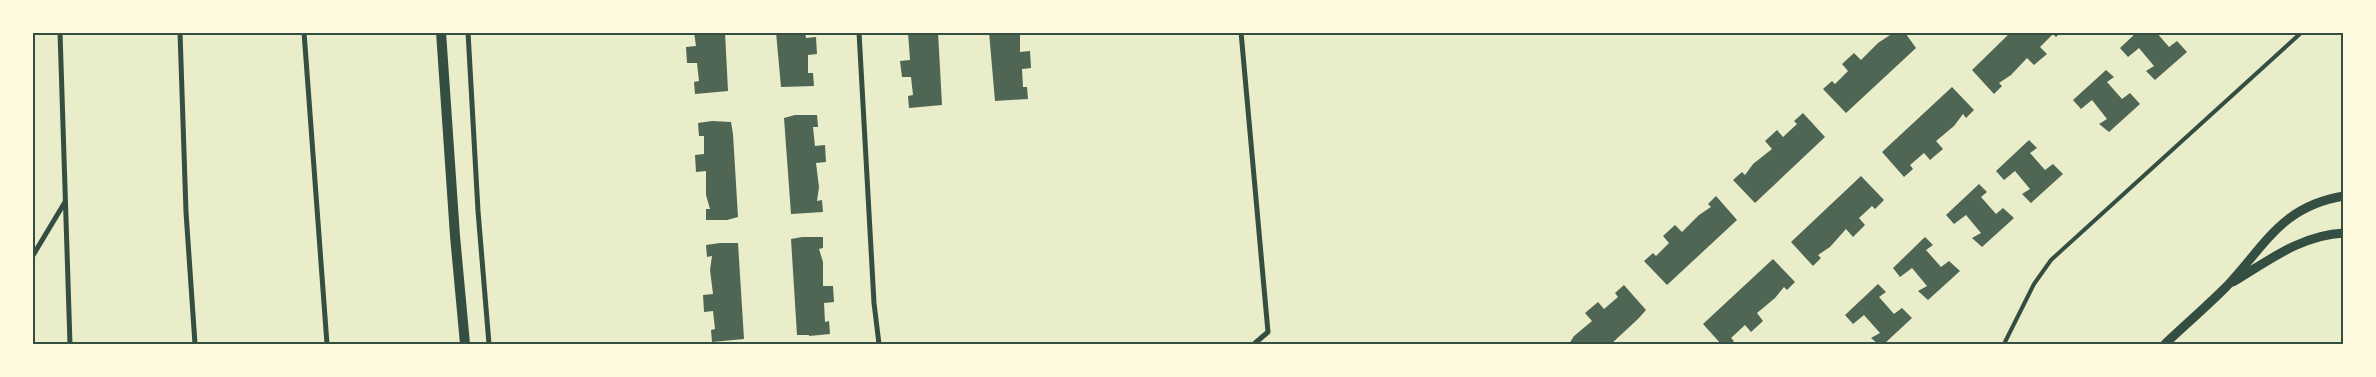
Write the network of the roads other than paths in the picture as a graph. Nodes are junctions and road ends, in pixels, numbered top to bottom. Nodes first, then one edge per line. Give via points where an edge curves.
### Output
1 (60, 32) edge
2 (180, 32) edge
3 (304, 32) edge
4 (441, 32) edge
5 (468, 32) edge
6 (860, 32) edge
7 (1241, 32) edge
8 (2302, 32) edge
9 (2344, 196) edge
10 (65, 202) junction
11 (2344, 233) edge
12 (32, 257) edge
13 (2226, 286) junction
14 (70, 344) edge
15 (196, 344) edge
16 (327, 344) edge
17 (465, 344) edge
18 (489, 344) edge
19 (879, 344) edge
20 (1254, 344) edge
21 (2004, 344) edge
22 (2164, 344) edge

1 - 10 street
2 - 15 street via 186,212
3 - 16 street
4 - 17 main road
5 - 18 street
6 - 19 street
7 - 20 street via 1268,332
8 - 21 lane via 2051,260 2034,284
9 - 13 street via 2301,210 2258,246
10 - 12 street
10 - 14 street
11 - 13 street via 2325,234 2296,244
13 - 22 street

